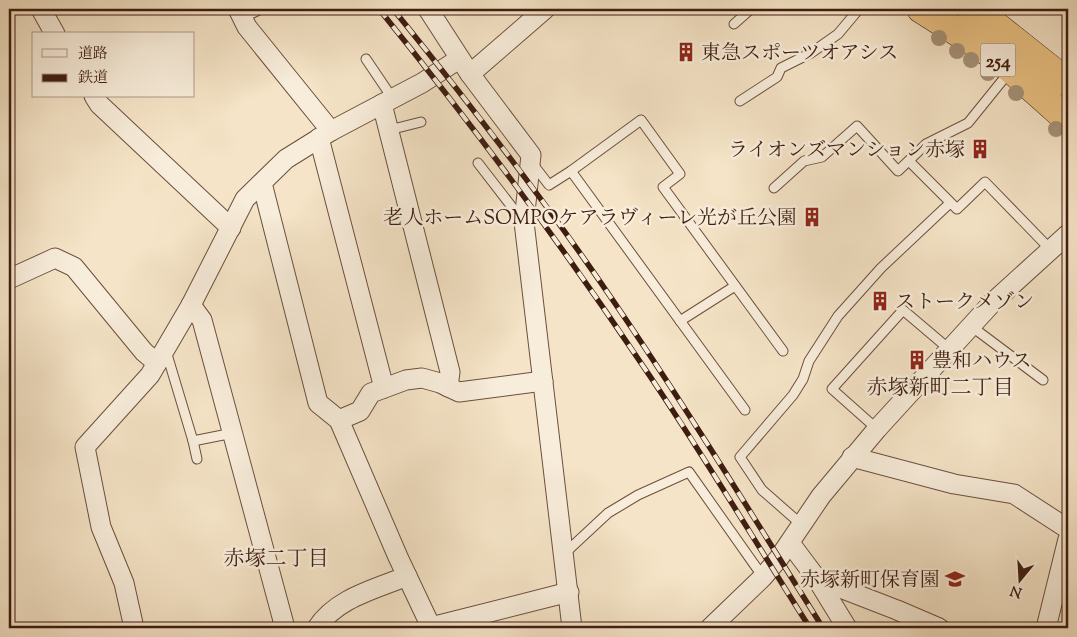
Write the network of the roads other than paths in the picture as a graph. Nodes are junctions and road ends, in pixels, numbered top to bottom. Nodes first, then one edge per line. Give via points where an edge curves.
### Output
1 (261, 9) edge
2 (428, 9) edge
3 (545, 9) edge
4 (751, 9) edge
5 (859, 9) edge
6 (921, 9) edge
7 (970, 9) edge
8 (45, 12) edge
9 (240, 13) edge
10 (734, 24) dead end
11 (54, 32) edge
12 (366, 59) dead end
13 (465, 66) junction
14 (1011, 69) junction
15 (1066, 76) edge
16 (95, 98) edge
17 (387, 101) junction
18 (740, 101) dead end
19 (1068, 120) edge
20 (421, 122) dead end
21 (389, 130) junction
22 (325, 134) junction
23 (530, 160) junction
24 (909, 161) junction
25 (478, 163) dead end
26 (571, 171) junction
27 (262, 183) junction
28 (774, 188) dead end
29 (950, 203) junction
30 (524, 222) junction
31 (231, 228) junction
32 (1068, 234) edge
33 (1051, 250) junction
34 (9, 278) edge
35 (735, 286) junction
36 (191, 305) junction
37 (680, 321) junction
38 (971, 326) junction
39 (949, 349) junction
40 (784, 351) dead end
41 (161, 356) junction
42 (1043, 380) dead end
43 (543, 381) junction
44 (448, 387) junction
45 (384, 388) junction
46 (745, 410) dead end
47 (339, 420) junction
48 (877, 429) junction
49 (233, 433) junction
50 (193, 441) junction
51 (852, 457) junction
52 (197, 459) dead end
53 (802, 524) junction
54 (1068, 529) edge
55 (1068, 539) edge
56 (790, 543) junction
57 (563, 555) junction
58 (407, 576) junction
59 (763, 577) junction
60 (816, 579) junction
61 (569, 592) junction
62 (437, 627) edge
63 (134, 628) edge
64 (285, 628) edge
65 (318, 628) edge
66 (572, 628) edge
67 (710, 628) edge
68 (847, 628) edge
69 (939, 628) edge
70 (1046, 628) edge

1 - 9 lane
2 - 13 street
3 - 13 street
4 - 10 lane
5 - 18 lane via 838,34 781,68 777,78
6 - 14 highway, 254
7 - 15 highway, 254
8 - 11 street
9 - 22 street
12 - 17 lane
13 - 17 street
13 - 23 street via 531,155
14 - 19 highway, 254
14 - 24 lane via 968,123 926,144
16 - 31 street
17 - 21 street
17 - 22 street
20 - 21 lane
21 - 44 street via 450,372
22 - 27 street via 286,159
22 - 45 street
23 - 26 lane via 549,185
23 - 30 street
24 - 28 lane via 898,172 857,126 822,157 804,161
24 - 29 lane
25 - 30 lane
26 - 35 lane via 641,120 680,174 662,187
26 - 37 lane
27 - 31 street via 245,199
27 - 47 street via 318,403
29 - 33 lane via 957,209 985,182
29 - 53 lane via 881,268 838,316 793,395 740,457 762,490
30 - 43 street
31 - 36 street
32 - 33 street
33 - 38 street
34 - 41 street via 56,258 74,267 144,352
35 - 37 lane
35 - 40 lane
36 - 41 street
36 - 49 street via 202,320
37 - 46 lane
38 - 39 street
38 - 42 lane
39 - 48 street
39 - 48 lane via 903,310 832,389
41 - 50 lane
41 - 63 street via 150,375 85,447 101,527 124,583
43 - 44 street via 459,392
43 - 57 street
44 - 45 street via 422,378
45 - 47 street via 371,393 360,410
47 - 58 street
48 - 51 street
49 - 50 lane
49 - 64 street
50 - 52 lane
51 - 53 street
51 - 54 street via 954,484 1014,494
53 - 56 street
55 - 70 street
56 - 59 street
56 - 60 street
57 - 59 lane via 608,513 638,495 690,472
57 - 61 street
58 - 62 street
58 - 65 street via 341,603
59 - 67 street
60 - 68 street
60 - 69 street
61 - 62 street
61 - 66 street

